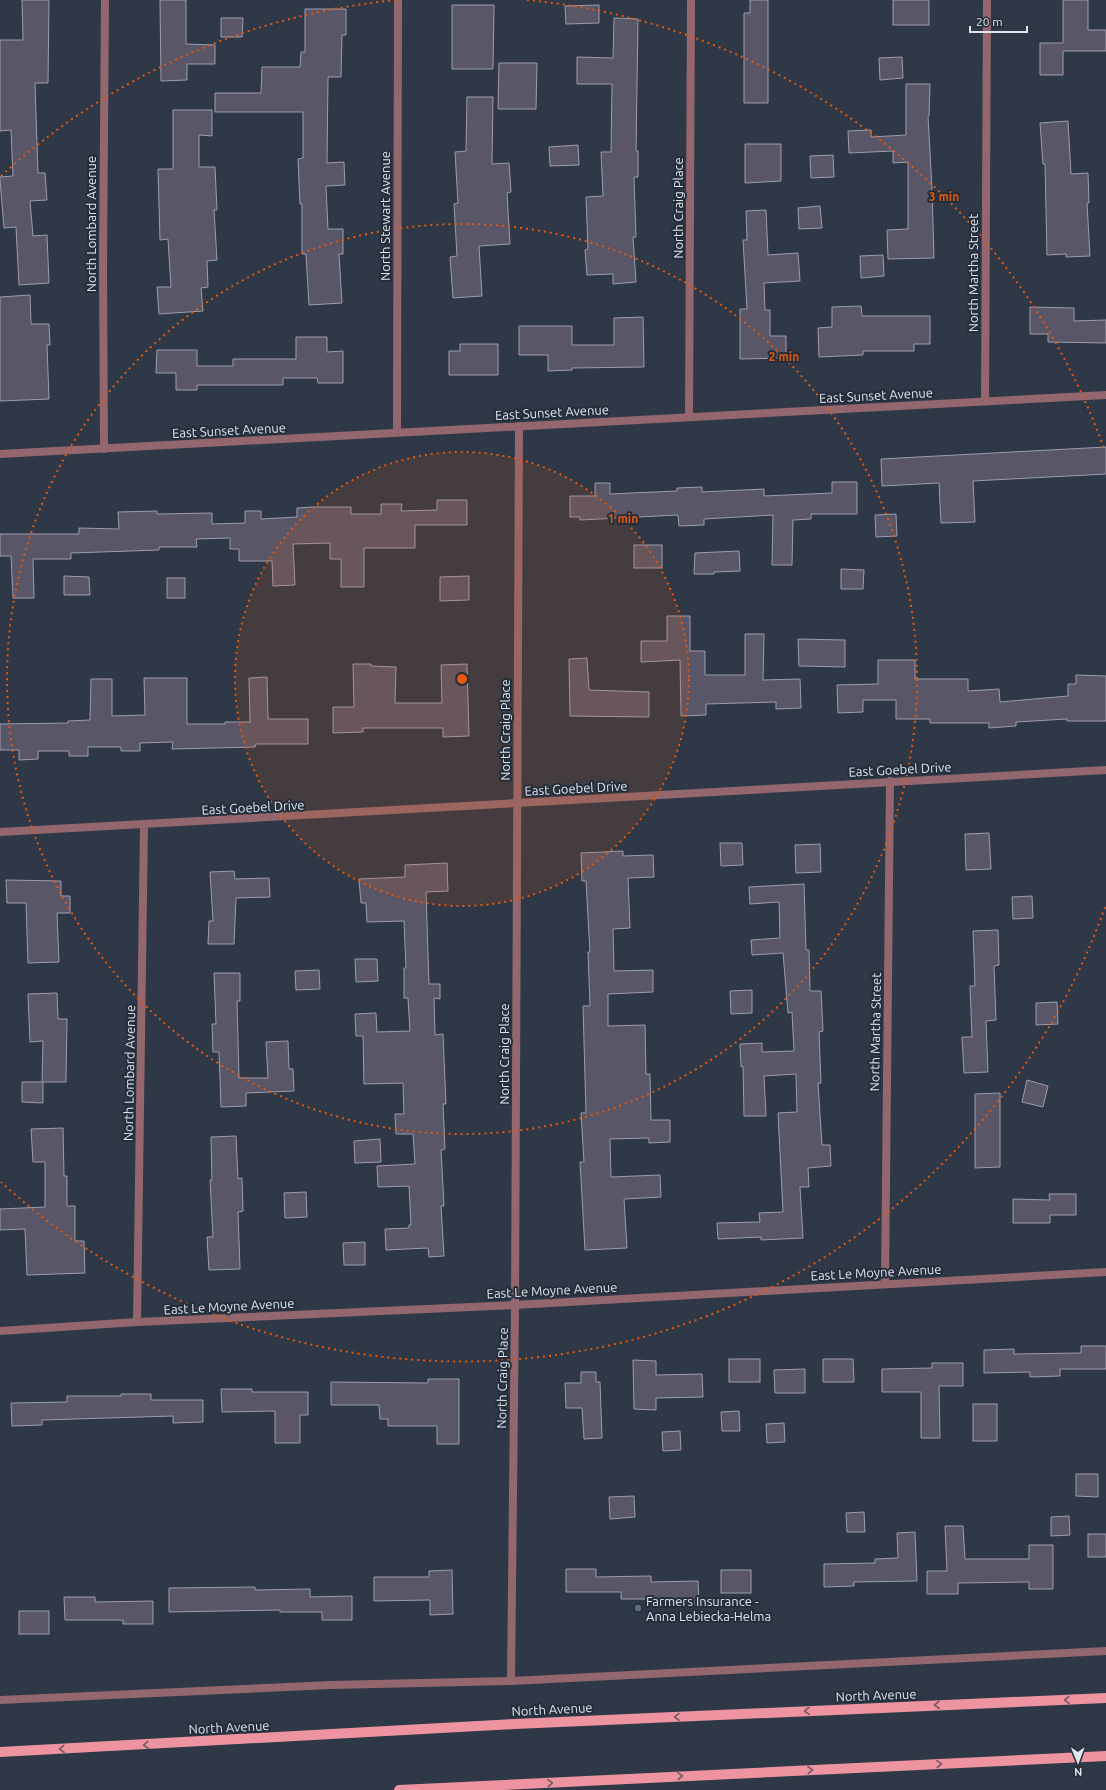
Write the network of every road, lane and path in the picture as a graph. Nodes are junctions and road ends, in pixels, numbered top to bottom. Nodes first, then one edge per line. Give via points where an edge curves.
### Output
1 (105, 0) edge
2 (398, 0) edge
3 (691, 0) edge
4 (987, 0) edge
5 (1106, 395) edge
6 (985, 401) junction
7 (689, 416) junction
8 (519, 426) junction
9 (397, 432) junction
10 (104, 449) junction
11 (0, 454) edge
12 (1106, 770) edge
13 (890, 781) junction
14 (516, 803) junction
15 (144, 825) junction
16 (0, 832) edge
17 (1106, 1272) edge
18 (885, 1284) junction
19 (515, 1305) junction
20 (137, 1322) junction
21 (0, 1331) edge
22 (1106, 1651) edge
23 (511, 1681) junction
24 (1106, 1698) edge
25 (0, 1700) edge
26 (0, 1752) edge
27 (1106, 1756) edge
28 (399, 1790) edge

1 - 10 street, North Lombard Avenue
2 - 9 street, North Stewart Avenue
3 - 7 street, North Craig Place
4 - 6 street, North Martha Street
5 - 6 street, East Sunset Avenue
6 - 7 street, East Sunset Avenue
7 - 8 street, East Sunset Avenue
8 - 9 street, East Sunset Avenue
8 - 14 street, North Craig Place
9 - 10 street, East Sunset Avenue
10 - 11 street, East Sunset Avenue
12 - 13 street, East Goebel Drive
13 - 14 street, East Goebel Drive
13 - 18 street, North Martha Street
14 - 15 street, East Goebel Drive
14 - 19 street, North Craig Place
15 - 16 street, East Goebel Drive
15 - 20 street, North Lombard Avenue
17 - 18 street, East Le Moyne Avenue
18 - 19 street, East Le Moyne Avenue
19 - 20 street, East Le Moyne Avenue
19 - 23 street, North Craig Place
20 - 21 street, East Le Moyne Avenue
22 - 23 street
23 - 25 street via 331,1685
24 -> 26 main road, North Avenue via 516,1724
28 -> 27 main road

